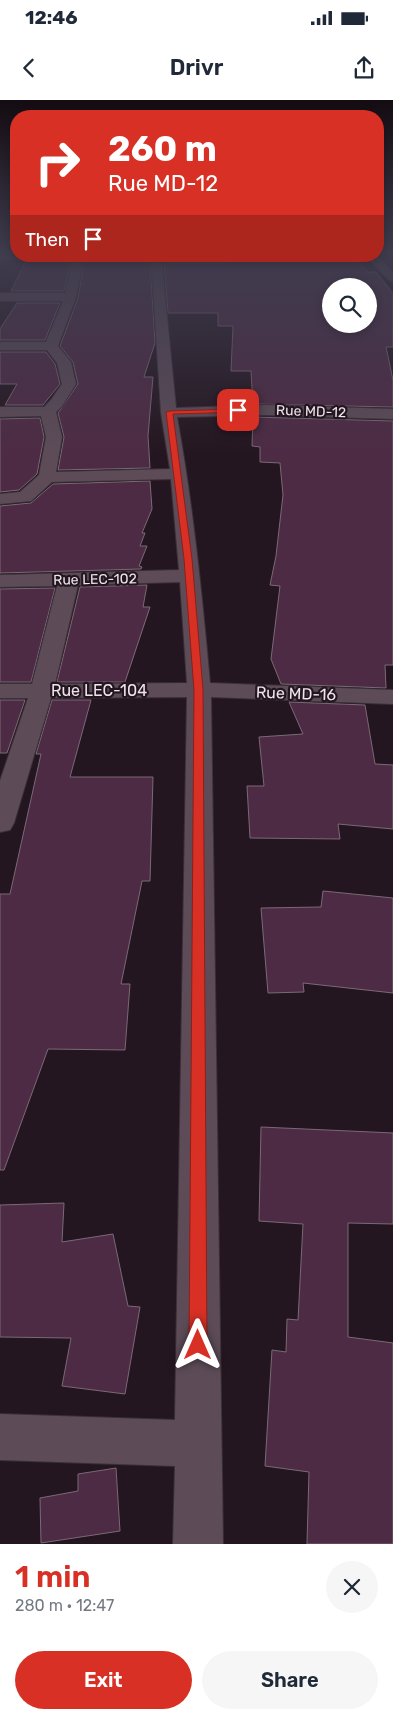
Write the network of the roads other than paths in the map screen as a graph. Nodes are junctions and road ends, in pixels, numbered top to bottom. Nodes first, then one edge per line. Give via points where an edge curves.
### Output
1 (61, 320) edge
2 (162, 320) edge
3 (0, 346) edge
4 (51, 346) junction
5 (48, 411) junction
6 (0, 412) edge
7 (170, 412) junction
8 (393, 414) edge
9 (179, 474) junction
10 (47, 477) junction
11 (0, 499) edge
12 (190, 576) junction
13 (69, 579) junction
14 (0, 581) edge
15 (42, 690) junction
16 (199, 690) junction
17 (0, 691) edge
18 (393, 697) edge
19 (0, 823) edge
20 (0, 1438) edge
21 (198, 1444) junction
22 (198, 1544) edge

1 - 4 street
2 - 7 street
3 - 4 street
4 - 5 street via 64,362 69,384
5 - 6 street
5 - 10 street via 54,437
7 - 8 street, Rue MD-12 via 275,410
7 - 9 street
9 - 10 street
9 - 12 street
10 - 11 street via 25,497
12 - 13 street, Rue LEC-102
12 - 16 street
13 - 14 street, Rue LEC-102
13 - 15 street
15 - 16 street, Rue LEC-104
15 - 17 street, Rue LEC-104
15 - 19 street
16 - 18 street, Rue MD-16
16 - 21 street
20 - 21 street
21 - 22 street

